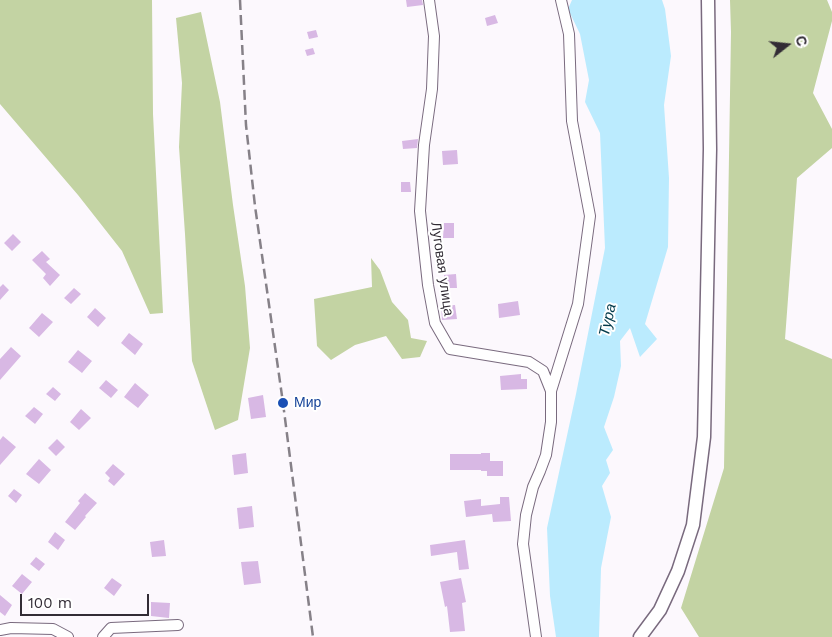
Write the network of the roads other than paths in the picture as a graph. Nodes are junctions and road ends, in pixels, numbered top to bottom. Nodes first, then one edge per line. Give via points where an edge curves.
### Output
1 (429, 0) edge
2 (561, 0) edge
3 (708, 0) edge
4 (551, 390) junction
5 (178, 625) dead end
6 (0, 630) edge
7 (641, 636) edge
8 (68, 637) edge
9 (103, 637) edge
10 (536, 637) edge

1 - 4 street, Луговая улица via 434,36 432,89 424,145 420,212 435,322 450,349 529,362 542,371
2 - 4 street via 569,34 572,121 590,216 578,304
3 - 7 main road via 710,149 704,437 693,525 678,571 660,610
4 - 10 street, Луговая улица via 546,456 533,487 523,544
5 - 9 street via 111,628
6 - 8 street via 53,629

